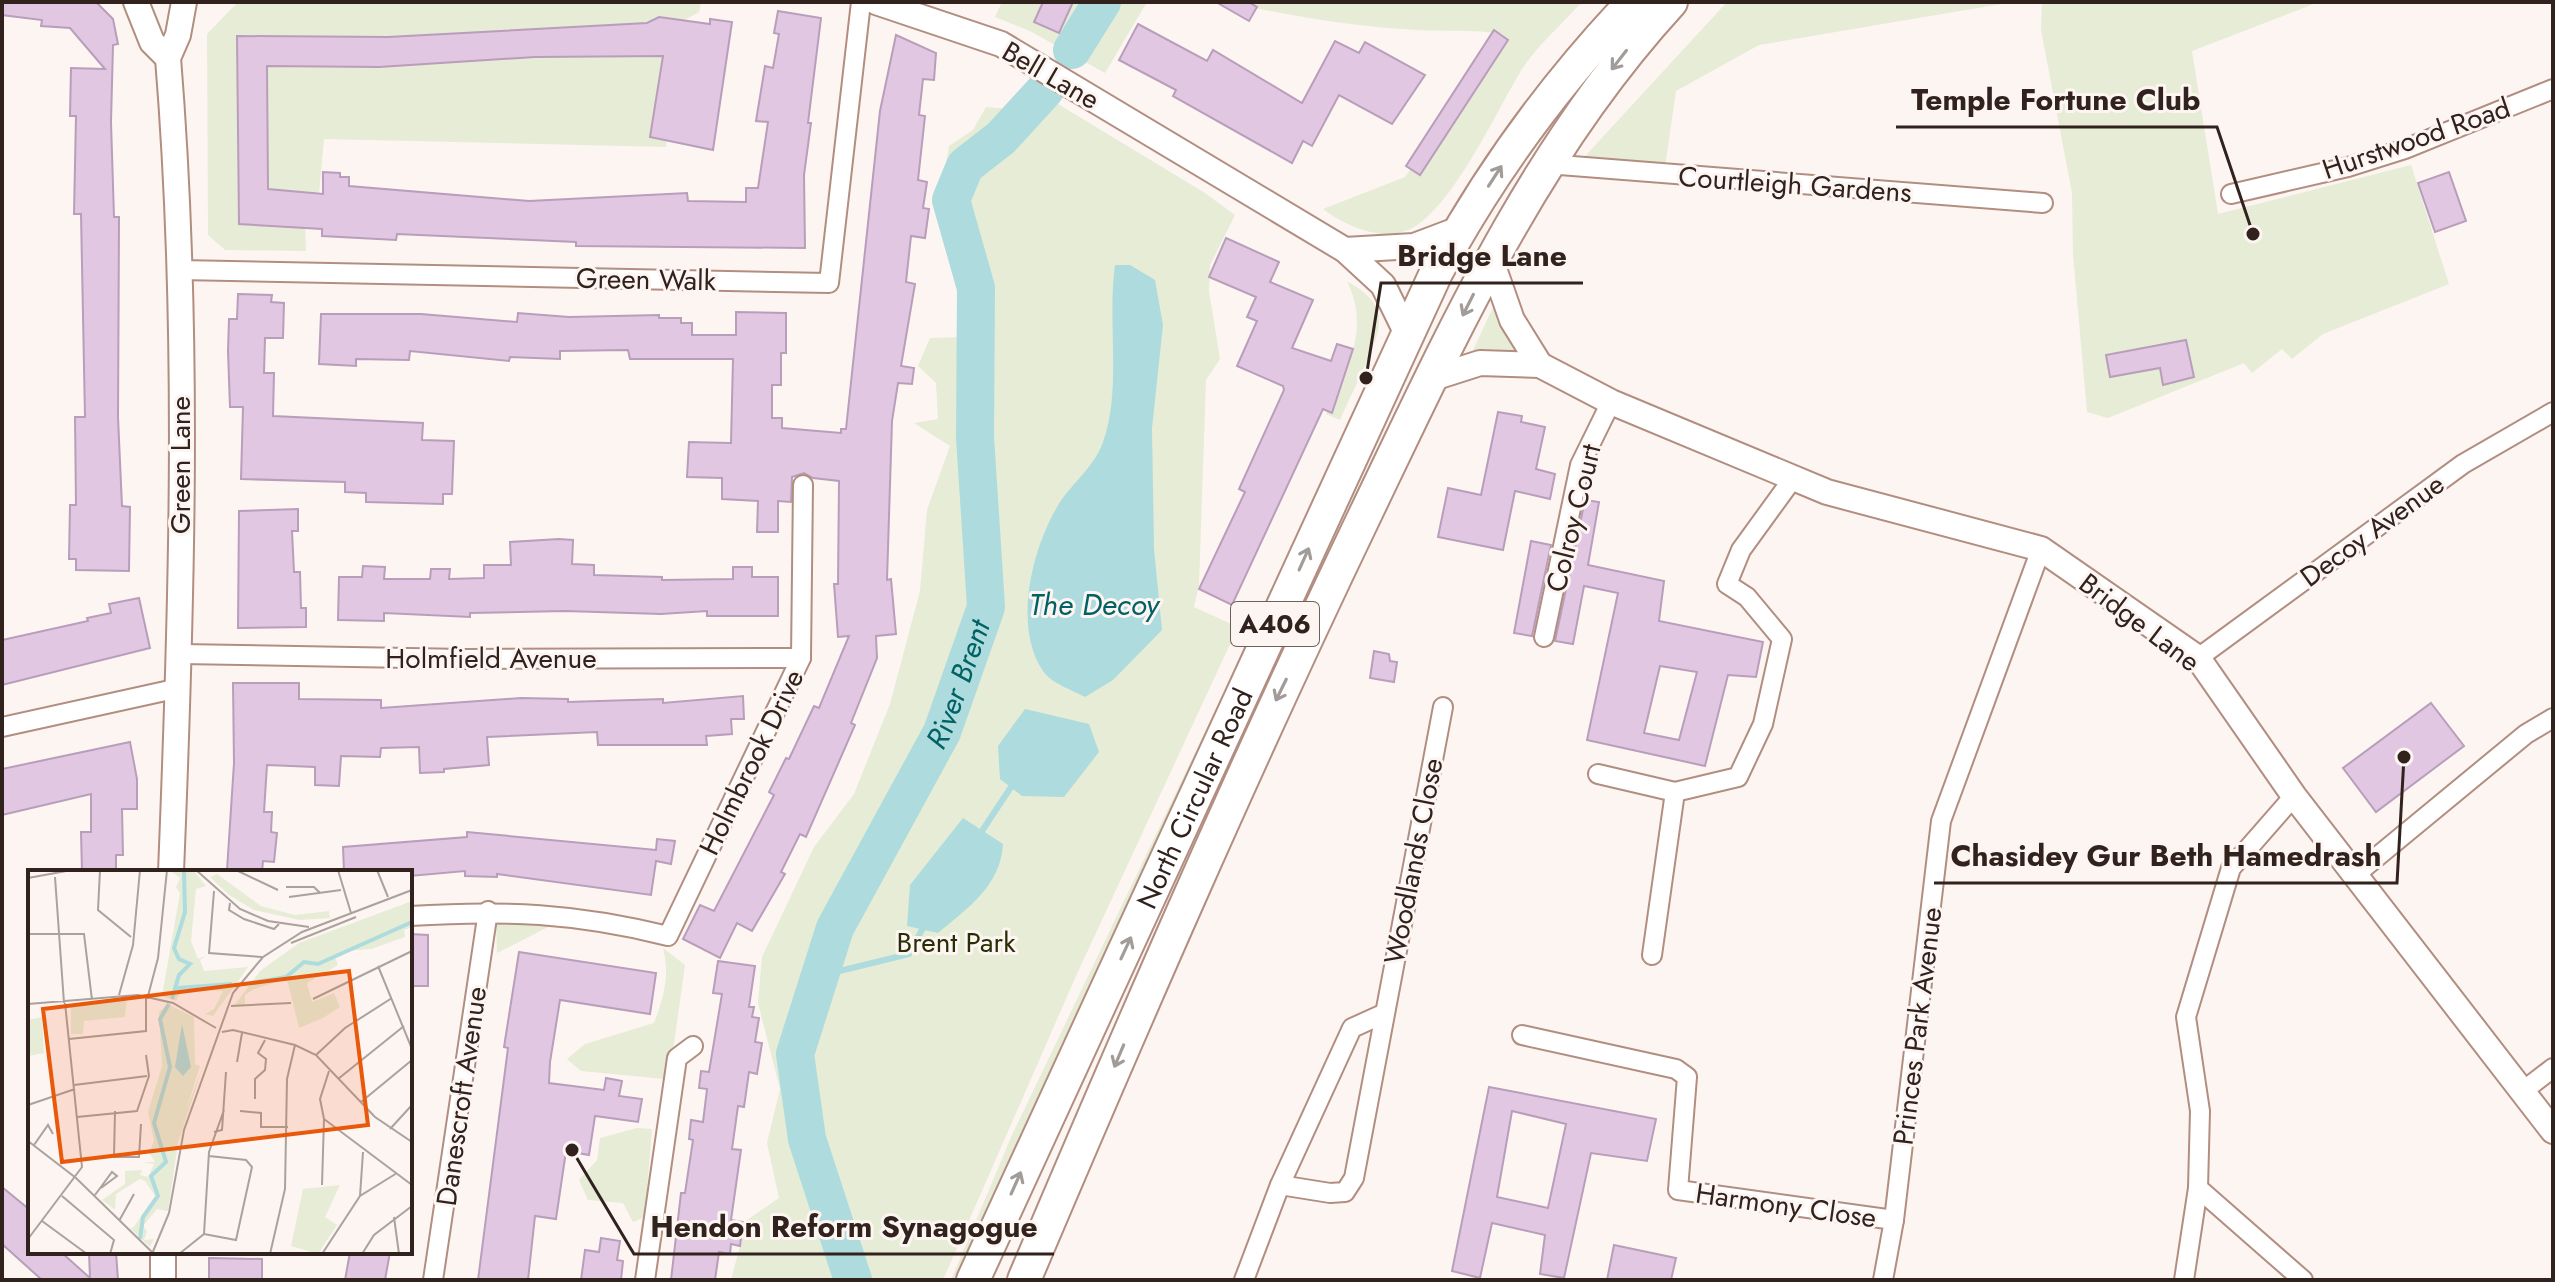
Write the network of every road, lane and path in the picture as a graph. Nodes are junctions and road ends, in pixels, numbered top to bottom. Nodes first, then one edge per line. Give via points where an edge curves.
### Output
1 (136, 2) edge
2 (184, 2) edge
3 (861, 2) edge
4 (876, 2) edge
5 (1633, 2) edge
6 (1671, 2) edge
7 (168, 58) junction
8 (2553, 89) edge
9 (1547, 164) junction
10 (2231, 194) dead end
11 (2043, 203) dead end
12 (1459, 229) junction
13 (1345, 250) junction
14 (1491, 260) junction
15 (180, 270) junction
16 (1406, 332) junction
17 (1540, 365) junction
18 (1430, 379) junction
19 (1611, 402) junction
20 (2553, 412) edge
21 (1794, 477) junction
22 (803, 485) dead end
23 (2041, 549) junction
24 (1544, 637) dead end
25 (181, 654) junction
26 (801, 658) junction
27 (2198, 658) junction
28 (179, 688) junction
29 (1443, 707) dead end
30 (2553, 718) edge
31 (2, 727) edge
32 (1598, 774) dead end
33 (1675, 792) junction
34 (2294, 796) junction
35 (171, 870) edge
36 (2355, 875) junction
37 (488, 911) junction
38 (412, 916) edge
39 (1652, 955) dead end
40 (1383, 1014) junction
41 (1522, 1035) dead end
42 (693, 1046) dead end
43 (2553, 1068) edge
44 (2523, 1091) junction
45 (2553, 1131) edge
46 (1280, 1185) junction
47 (2198, 1188) junction
48 (1894, 1220) junction
49 (163, 1254) edge
50 (163, 1280) edge
51 (433, 1280) edge
52 (645, 1280) edge
53 (973, 1280) edge
54 (1024, 1280) edge
55 (1244, 1280) edge
56 (1883, 1280) edge
57 (2184, 1280) edge
58 (2303, 1280) edge

1 - 7 street via 152,42
2 - 7 street, Green Lane
3 - 15 street, Green Walk via 829,283
4 - 13 street, Bell Lane via 1001,44
12 -> 5 highway, North Circular Road / A406 via 1580,57
6 -> 9 highway, North Circular Road / A406 via 1619,59
7 - 15 street, Green Lane
8 - 10 street, Hurstwood Road via 2405,149
9 - 11 street, Courtleigh Gardens
9 - 14 highway, North Circular Road / A406
12 - 13 street via 1414,246
12 - 16 highway, North Circular Road / A406
13 - 16 street via 1383,285
14 - 17 street via 1512,320
14 -> 18 highway, North Circular Road / A406
15 - 25 street, Green Lane
53 -> 16 highway, North Circular Road / A406
17 - 18 street, Bridge Lane via 1480,363
17 - 19 street, Bridge Lane
18 -> 54 highway, North Circular Road / A406 via 1266,719
19 - 21 street, Bridge Lane
19 - 24 street, Colroy Court via 1580,465
20 - 27 street, Decoy Avenue via 2463,464
21 - 23 street, Bridge Lane via 1827,492
21 - 33 street via 1741,550 1727,584 1747,597 1782,639 1763,724 1738,777
22 - 26 street, Holmbrook Drive
23 - 27 street, Bridge Lane
23 - 48 street, Princes Park Avenue via 1941,821
25 - 26 street, Holmfield Avenue
25 - 28 street, Green Lane
26 - 37 street, Holmbrook Drive via 668,936 551,913
27 - 34 street, Bridge Lane
28 - 31 street
28 - 35 street, Green Lane
29 - 40 street, Woodlands Close
30 - 36 street via 2526,734
32 - 33 street
33 - 39 street
34 - 36 street, Bridge Lane
34 - 47 street via 2231,868 2186,1017 2200,1111
36 - 44 street, Bridge Lane
37 - 38 street
37 - 51 street, Danescroft Avenue
40 - 46 street via 1352,1028
40 - 46 street, Woodlands Close via 1354,1178 1345,1192
41 - 48 street, Harmony Close via 1676,1069 1687,1077 1678,1190
42 - 52 street via 677,1058
43 - 44 street
44 - 45 street, Bridge Lane
46 - 55 street
47 - 57 street
47 - 58 street
48 - 56 street, Princes Park Avenue
49 - 50 street

